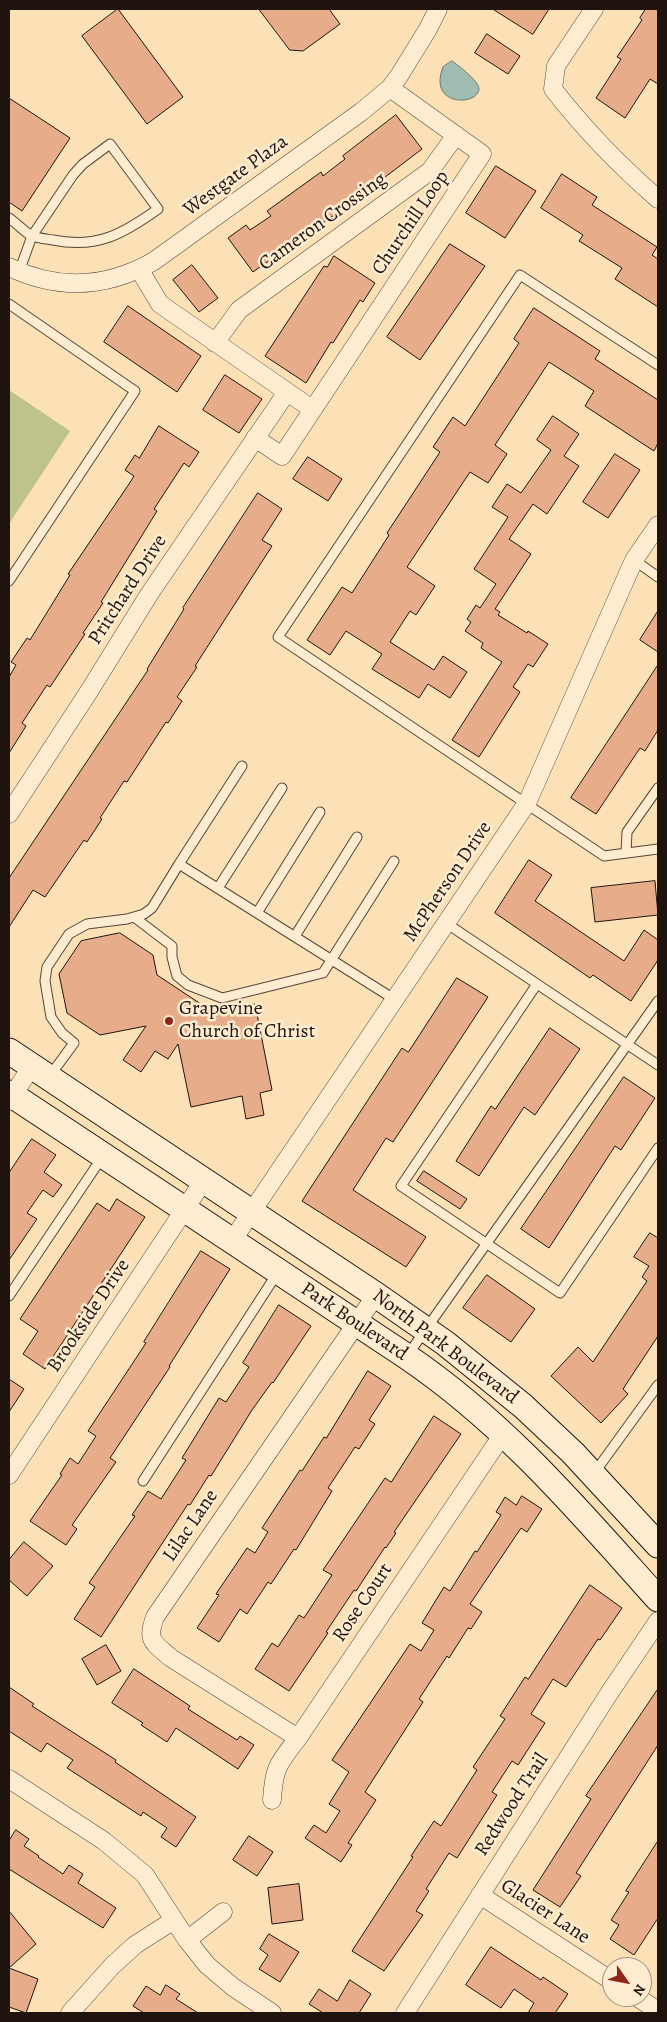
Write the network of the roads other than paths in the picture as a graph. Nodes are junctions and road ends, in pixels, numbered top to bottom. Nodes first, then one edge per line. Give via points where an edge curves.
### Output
1 (438, 9) edge
2 (594, 9) edge
3 (390, 88) junction
4 (456, 135) junction
5 (658, 199) edge
6 (9, 218) edge
7 (32, 236) junction
8 (14, 269) edge
9 (139, 269) junction
10 (9, 304) edge
11 (214, 342) junction
12 (658, 365) edge
13 (287, 392) junction
14 (312, 410) junction
15 (255, 438) junction
16 (657, 530) edge
17 (634, 560) junction
18 (658, 576) edge
19 (9, 581) edge
20 (242, 766) dead end
21 (282, 788) dead end
22 (658, 788) edge
23 (527, 803) junction
24 (320, 812) dead end
25 (9, 814) edge
26 (357, 837) dead end
27 (658, 849) edge
28 (626, 853) junction
29 (394, 862) dead end
30 (179, 864) junction
31 (218, 888) junction
32 (257, 913) junction
33 (134, 917) junction
34 (446, 923) junction
35 (294, 936) junction
36 (331, 960) junction
37 (537, 984) junction
38 (394, 999) junction
39 (658, 1001) edge
40 (627, 1045) junction
41 (9, 1051) edge
42 (658, 1066) edge
43 (40, 1072) junction
44 (10, 1096) edge
45 (658, 1148) edge
46 (103, 1156) junction
47 (204, 1180) junction
48 (185, 1210) junction
49 (251, 1212) junction
50 (232, 1241) junction
51 (486, 1244) junction
52 (278, 1272) junction
53 (376, 1294) junction
54 (9, 1296) edge
55 (356, 1323) junction
56 (426, 1329) junction
57 (406, 1356) junction
58 (658, 1385) edge
59 (503, 1434) junction
60 (593, 1474) junction
61 (9, 1475) edge
62 (143, 1481) dead end
63 (658, 1545) edge
64 (658, 1599) edge
65 (658, 1621) edge
66 (298, 1738) junction
67 (9, 1779) edge
68 (272, 1800) dead end
69 (480, 1895) junction
70 (223, 1912) dead end
71 (174, 1920) junction
72 (187, 1940) junction
73 (602, 1974) edge
74 (70, 2013) edge
75 (272, 2013) edge
76 (405, 2013) edge

1 - 3 street, Westgate Plaza
2 - 5 street via 556,66 553,88 570,111
3 - 4 street, Churchill Loop
3 - 9 street, Westgate Plaza via 174,247
4 - 11 street, Cameron Crossing via 430,171 239,310
4 - 14 street, Churchill Loop via 482,154
6 - 7 lane
7 - 7 lane via 64,242 101,241 132,228 158,209 110,144 73,175
7 - 8 lane
8 - 9 street, Westgate Plaza via 45,280 86,284
9 - 11 street via 160,304
10 - 19 lane via 135,391
11 - 13 street
12 - 23 lane via 520,275 278,637
13 - 14 street
13 - 15 street, Pritchard Drive
14 - 15 street, Churchill Loop via 282,456
15 - 25 street, Pritchard Drive via 150,593
16 - 17 street, McPherson Drive
17 - 18 lane
17 - 23 street, McPherson Drive
20 - 30 lane
21 - 31 lane
22 - 28 lane via 627,832
23 - 28 lane via 604,856
23 - 34 street, McPherson Drive
24 - 32 lane
26 - 35 lane
27 - 28 lane
29 - 36 lane
30 - 31 lane
30 - 33 lane via 152,908
31 - 32 lane
32 - 35 lane
33 - 36 lane via 172,946 177,976 188,985 222,998 323,973
33 - 43 lane via 87,924 69,934 46,967 45,981 52,1017 62,1033 74,1043
34 - 37 lane
34 - 38 street, McPherson Drive
35 - 36 lane
36 - 38 lane
37 - 40 lane
37 - 51 lane via 401,1186
38 - 49 street, McPherson Drive
39 - 40 lane
40 - 42 lane
40 - 51 lane
41 - 43 main road
43 - 44 street
43 - 47 main road
44 - 46 main road, Park Boulevard
45 - 51 lane via 560,1293
46 - 48 main road, Park Boulevard
46 - 54 lane
47 - 48 street, Brookside Drive
47 - 49 main road, North Park Boulevard
48 - 50 main road, Park Boulevard
48 - 61 street, Brookside Drive
49 - 50 street, McPherson Drive
49 - 53 main road, North Park Boulevard
50 - 52 main road, Park Boulevard
51 - 56 lane
52 - 55 main road, Park Boulevard
52 - 62 lane
53 - 55 street, Lilac Lane
53 - 56 main road, North Park Boulevard
55 - 57 main road, Park Boulevard
55 - 66 street, Lilac Lane via 155,1616 150,1631 150,1636 171,1658
56 - 57 lane
56 - 60 main road, North Park Boulevard via 524,1406
57 - 59 main road, Park Boulevard via 456,1392
58 - 60 lane
59 - 64 main road, Park Boulevard via 553,1482
59 - 66 street, Rose Court
60 - 63 main road, North Park Boulevard
65 - 69 street, Redwood Trail
66 - 68 street, Rose Court via 278,1765 273,1777
67 - 71 street via 104,1841 145,1875
69 - 73 street, Glacier Lane
69 - 76 street, Redwood Trail
70 - 72 street
71 - 72 street
71 - 74 street via 135,1946
72 - 75 street via 214,1971

